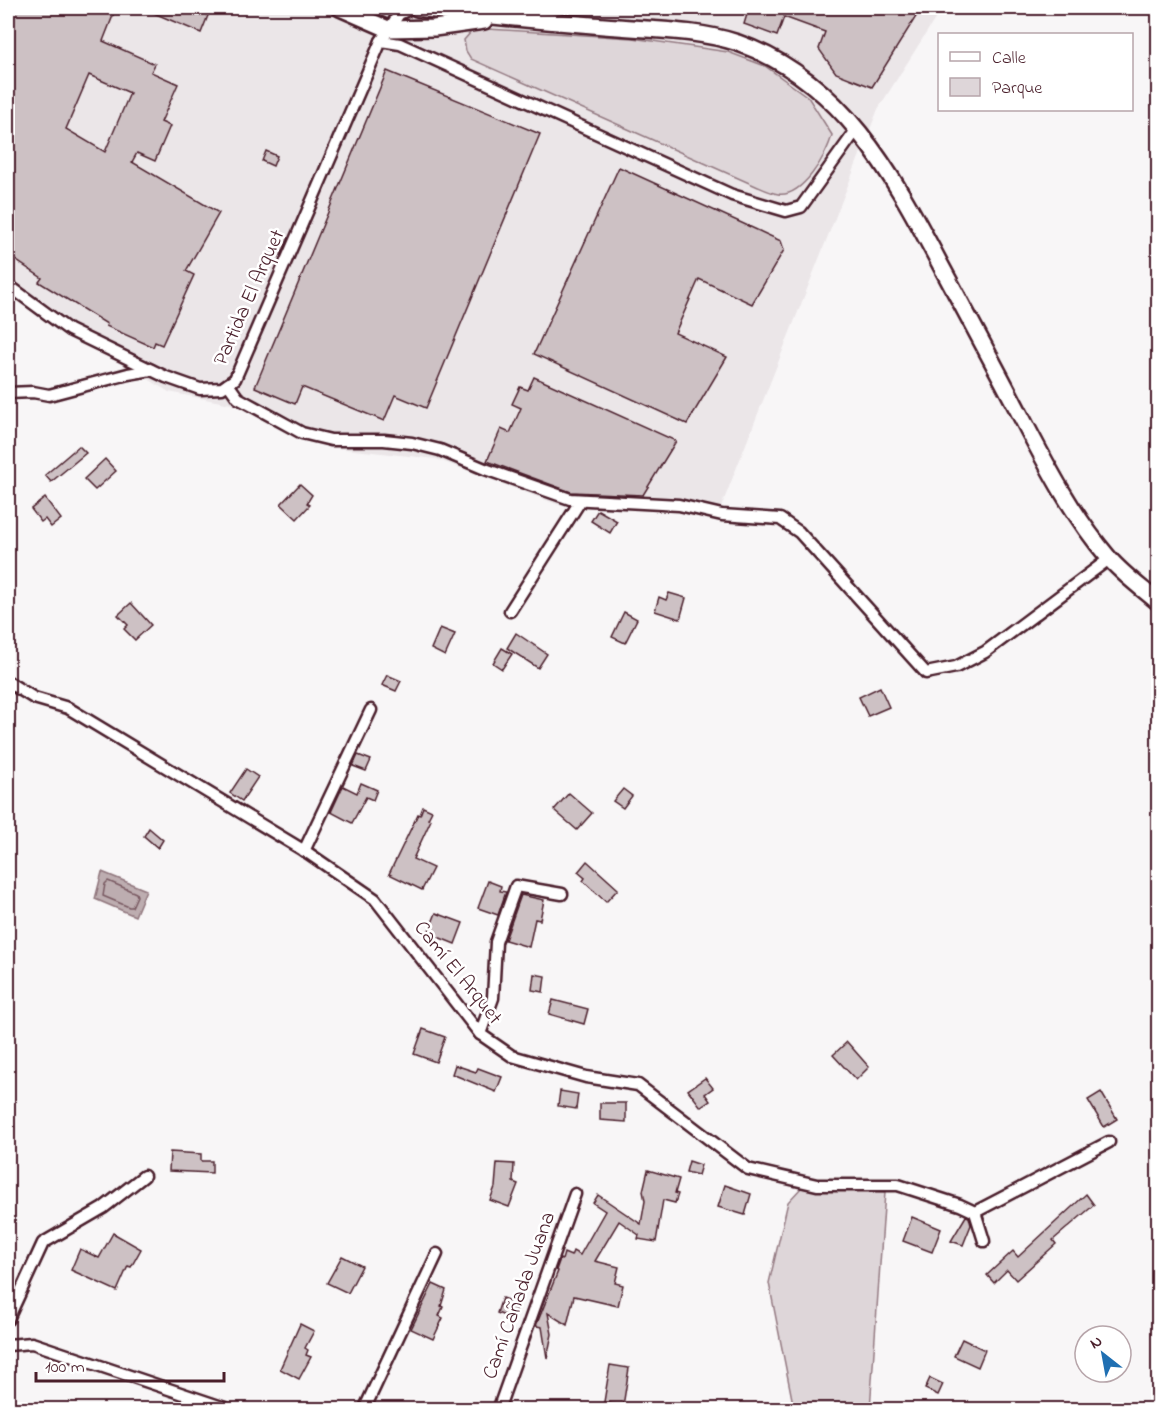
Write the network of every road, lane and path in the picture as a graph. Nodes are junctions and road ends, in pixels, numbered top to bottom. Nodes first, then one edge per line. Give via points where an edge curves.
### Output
1 (340, 8) edge
2 (411, 8) edge
3 (417, 8) edge
4 (505, 19) junction
5 (385, 35) junction
6 (857, 129) junction
7 (8, 285) edge
8 (151, 370) junction
9 (228, 384) junction
10 (8, 393) edge
11 (581, 500) junction
12 (1109, 559) junction
13 (1158, 602) edge
14 (510, 611) dead end
15 (8, 682) edge
16 (371, 710) dead end
17 (304, 851) junction
18 (562, 894) dead end
19 (480, 1034) junction
20 (1109, 1142) dead end
21 (144, 1176) dead end
22 (575, 1194) dead end
23 (975, 1212) junction
24 (984, 1240) dead end
25 (437, 1254) dead end
26 (8, 1319) edge
27 (8, 1346) edge
28 (231, 1410) edge
29 (364, 1410) edge
30 (498, 1410) edge

1 - 5 street
2 - 5 street via 399,15
3 - 4 street
4 - 5 street
4 - 6 street via 686,33 737,43 779,61 813,84
5 - 6 street via 732,195 786,211 801,207
5 - 9 street, Partida El Arquet via 235,379
6 - 12 street via 917,220 1054,479
7 - 8 street, Partida El Arquet via 69,330
8 - 9 street, Partida El Arquet via 200,389
8 - 10 street via 49,395
9 - 11 street via 238,398 302,433 331,440 412,443 544,491
11 - 12 street via 679,506 722,515 780,519 800,532 926,673 956,668 985,652
11 - 14 street
12 - 13 street
15 - 17 street, Camí El Arquet via 34,698 68,708
16 - 17 street
17 - 19 street, Camí El Arquet via 375,899
18 - 19 street via 516,886 496,942 493,998
19 - 23 street, Camí El Arquet via 512,1056 586,1077 638,1085 748,1169 817,1185 898,1185
20 - 23 street
21 - 26 street via 103,1208 43,1243
22 - 30 street, Camí Cañada Juana
23 - 24 street
25 - 29 street
27 - 28 street via 32,1343

